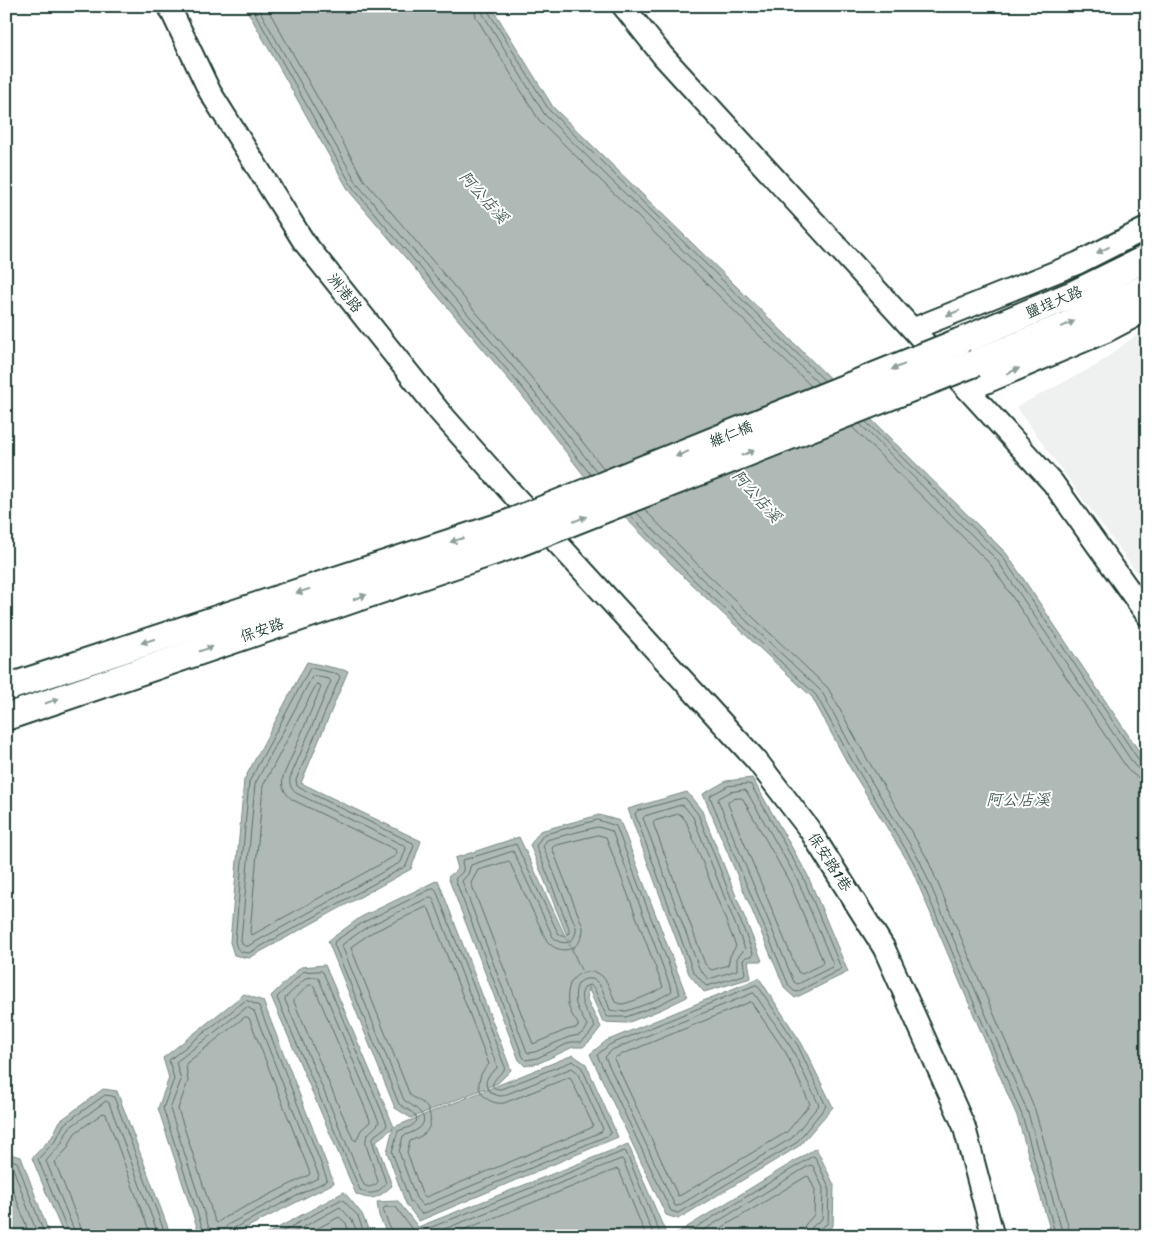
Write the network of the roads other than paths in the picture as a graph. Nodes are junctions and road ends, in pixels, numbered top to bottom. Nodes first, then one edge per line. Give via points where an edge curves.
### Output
1 (168, 6) edge
2 (623, 6) edge
3 (1147, 228) edge
4 (1147, 258) edge
5 (1147, 287) edge
6 (1147, 310) edge
7 (913, 329) junction
8 (959, 342) joint
9 (975, 363) joint
10 (968, 390) junction
11 (511, 534) junction
12 (564, 550) joint
13 (1147, 615) edge
14 (6, 688) edge
15 (6, 717) edge
16 (993, 1236) edge

1 - 12 street, 洲港路 via 210,92 304,242 440,411
2 - 7 street via 663,56
3 -> 7 street via 1078,263
4 - 8 main road, 鹽埕大路 via 1076,293
9 -> 5 main road, 鹽埕大路
10 -> 6 street
7 - 10 street
8 -> 11 main road, 維仁橋, bridge
11 -> 9 main road, 維仁橋, bridge
10 - 13 street via 1053,484
11 -> 14 main road, 保安路
15 -> 11 main road, 保安路
12 - 16 street, 保安路1巷 via 757,761 809,829 884,948 964,1126

